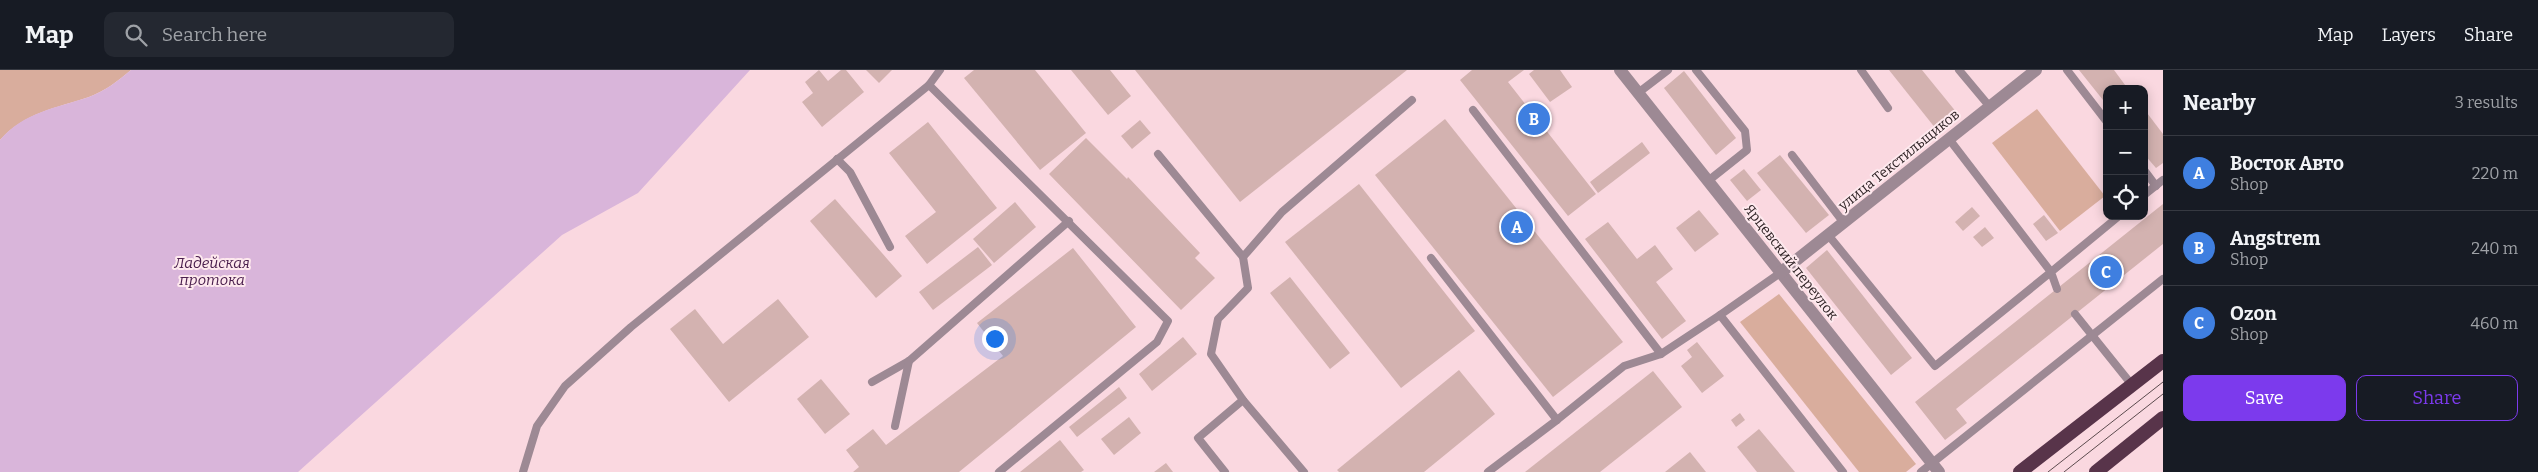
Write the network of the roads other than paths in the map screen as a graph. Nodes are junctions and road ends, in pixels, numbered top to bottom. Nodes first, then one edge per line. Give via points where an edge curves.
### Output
1 (940, 70) edge
2 (1620, 70) edge
3 (1668, 70) edge
4 (1696, 70) edge
5 (1861, 70) edge
6 (1959, 70) edge
7 (2036, 70) edge
8 (2067, 70) edge
9 (929, 85) junction
10 (1638, 93) junction
11 (1412, 100) dead end
12 (1990, 107) junction
13 (1888, 108) dead end
14 (1473, 110) dead end
15 (2103, 117) edge
16 (1949, 139) junction
17 (1158, 154) dead end
18 (1792, 155) dead end
19 (837, 160) junction
20 (2148, 175) edge
21 (2163, 180) edge
22 (1708, 181) junction
23 (2156, 186) junction
24 (2148, 193) edge
25 (2114, 220) edge
26 (1069, 221) junction
27 (1844, 224) junction
28 (1829, 236) junction
29 (890, 247) dead end
30 (1243, 257) junction
31 (1431, 258) dead end
32 (2050, 272) junction
33 (1780, 273) junction
34 (2163, 279) edge
35 (2057, 289) dead end
36 (2075, 314) dead end
37 (1720, 315) junction
38 (2093, 334) junction
39 (1661, 354) junction
40 (909, 361) junction
41 (2163, 361) edge
42 (872, 382) dead end
43 (2132, 385) junction
44 (1243, 400) junction
45 (1557, 420) junction
46 (2161, 423) edge
47 (895, 426) dead end
48 (1935, 468) edge
49 (523, 472) edge
50 (999, 472) edge
51 (1225, 472) edge
52 (1304, 472) edge
53 (1488, 472) edge
54 (1843, 472) edge
55 (1921, 472) edge
56 (2020, 472) edge
57 (2096, 472) edge

1 - 9 lane
2 - 10 street, Ярцевский переулок
3 - 10 lane
4 - 22 lane via 1745,131 1746,140 1747,150
5 - 13 lane
6 - 12 lane
7 - 12 street, улица Текстильщиков
8 - 15 lane
9 - 19 lane
9 - 26 lane
10 - 22 street, Ярцевский переулок
11 - 30 lane via 1282,212
12 - 16 street, улица Текстильщиков
14 - 39 lane
16 - 27 street, улица Текстильщиков
16 - 32 lane
17 - 30 lane
18 - 27 lane
19 - 29 lane via 850,172
19 - 49 lane via 631,327 565,386 537,426
20 - 23 lane
21 - 23 lane
22 - 33 street, Ярцевский переулок
23 - 24 lane
25 - 32 lane
26 - 40 lane
26 - 50 lane via 1168,321 1157,342
27 - 28 street, улица Текстильщиков
28 - 32 lane via 1935,366
28 - 33 street, улица Текстильщиков
30 - 44 lane via 1248,288 1218,319 1211,354
31 - 45 lane
32 - 35 lane
33 - 37 lane
33 - 48 street, Ярцевский переулок
34 - 38 lane
36 - 38 lane
37 - 39 lane
37 - 54 lane
38 - 43 lane
38 - 48 lane
39 - 45 lane via 1624,366
40 - 42 lane
40 - 47 lane
41 - 43 highway
43 - 56 highway
44 - 51 lane via 1198,438
44 - 52 lane
45 - 53 lane
46 - 57 highway
48 - 55 lane

